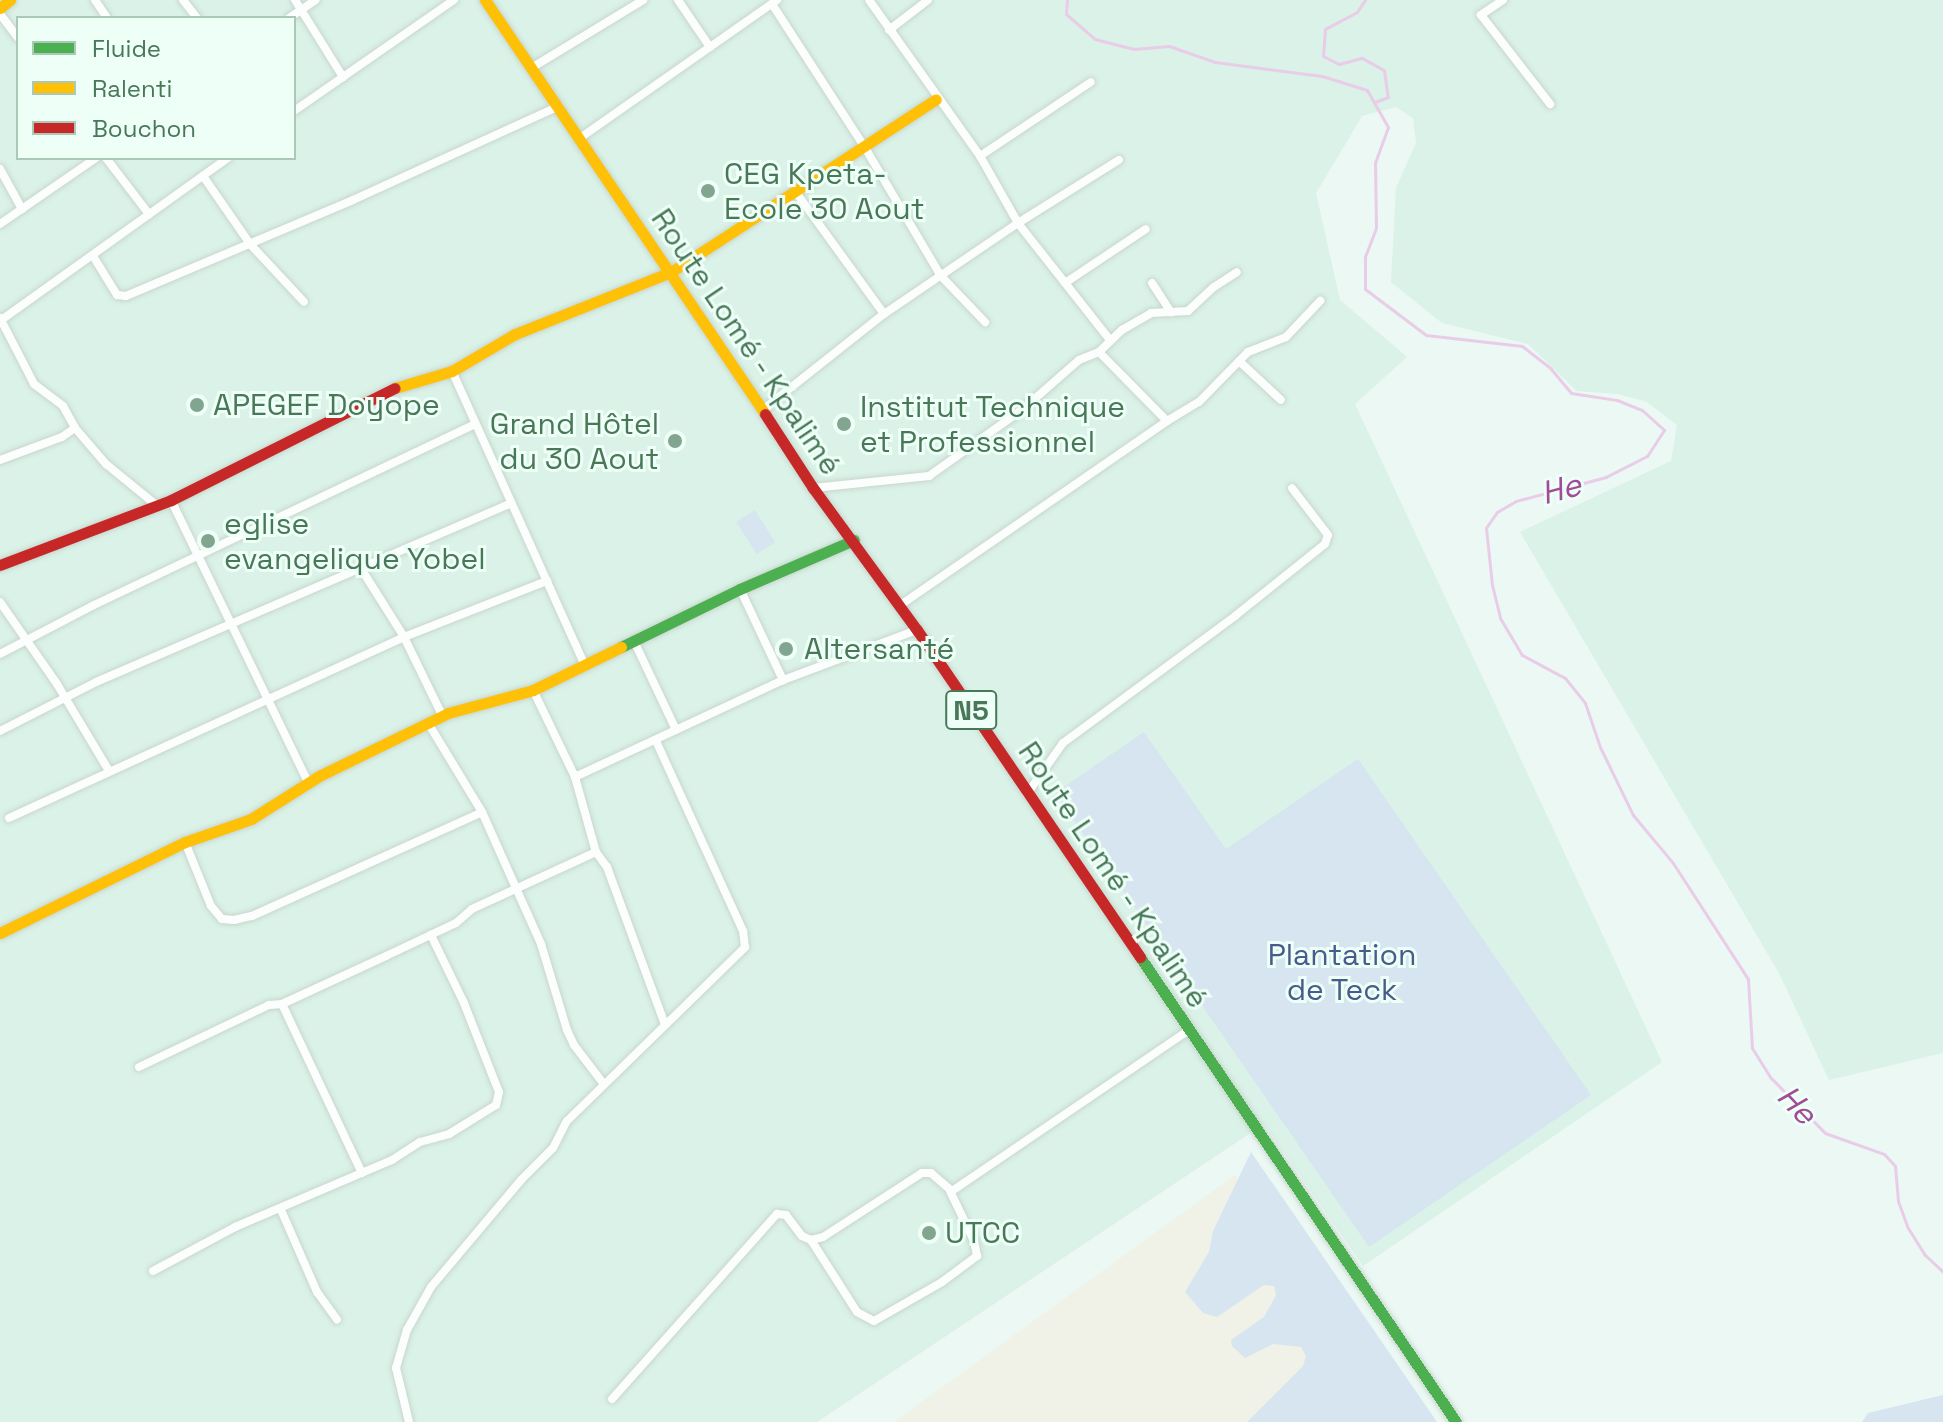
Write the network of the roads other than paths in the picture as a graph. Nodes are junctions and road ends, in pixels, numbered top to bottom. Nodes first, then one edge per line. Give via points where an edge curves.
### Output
1 (10, 0) edge
2 (183, 0) edge
3 (295, 0) edge
4 (316, 0) edge
5 (454, 0) edge
6 (485, 0) edge
7 (643, 0) edge
8 (678, 0) edge
9 (869, 0) edge
10 (928, 0) edge
11 (1503, 0) edge
12 (774, 2) edge
13 (0, 8) edge
14 (302, 10) junction
15 (0, 14) edge
16 (195, 16) edge
17 (292, 16) edge
18 (889, 30) junction
19 (16, 35) edge
20 (710, 47) junction
21 (533, 67) junction
22 (343, 77) junction
23 (1091, 82) dead end
24 (936, 99) junction
25 (1550, 104) dead end
26 (559, 106) junction
27 (296, 110) edge
28 (580, 138) junction
29 (864, 146) junction
30 (980, 156) junction
31 (93, 160) edge
32 (108, 160) edge
33 (225, 160) edge
34 (1119, 160) dead end
35 (0, 169) edge
36 (203, 176) junction
37 (795, 191) junction
38 (22, 209) junction
39 (149, 214) junction
40 (1018, 223) junction
41 (0, 224) edge
42 (1146, 229) dead end
43 (250, 244) junction
44 (93, 256) junction
45 (671, 272) junction
46 (1237, 272) dead end
47 (941, 276) junction
48 (1065, 283) junction
49 (1152, 283) dead end
50 (1320, 301) dead end
51 (304, 302) dead end
52 (1171, 312) junction
53 (884, 314) junction
54 (0, 319) edge
55 (985, 322) dead end
56 (1110, 340) junction
57 (1099, 352) junction
58 (1239, 361) junction
59 (452, 371) junction
60 (1281, 400) dead end
61 (764, 409) junction
62 (1167, 421) junction
63 (473, 425) junction
64 (75, 428) junction
65 (0, 460) edge
66 (813, 488) junction
67 (1292, 488) dead end
68 (171, 500) junction
69 (155, 504) junction
70 (510, 504) junction
71 (854, 540) junction
72 (200, 556) junction
73 (0, 565) edge
74 (360, 567) junction
75 (547, 581) junction
76 (740, 589) junction
77 (0, 602) edge
78 (899, 606) junction
79 (233, 624) junction
80 (917, 630) junction
81 (404, 637) junction
82 (25, 640) junction
83 (634, 641) junction
84 (0, 654) edge
85 (585, 665) junction
86 (783, 680) junction
87 (533, 690) junction
88 (66, 698) junction
89 (267, 698) junction
90 (442, 715) junction
91 (428, 723) junction
92 (676, 730) junction
93 (0, 731) edge
94 (656, 741) junction
95 (109, 771) junction
96 (575, 777) junction
97 (308, 782) junction
98 (1027, 794) junction
99 (482, 812) junction
100 (9, 818) dead end
101 (185, 842) junction
102 (596, 852) junction
103 (519, 888) junction
104 (0, 933) edge
105 (431, 935) junction
106 (282, 1004) junction
107 (665, 1025) junction
108 (1189, 1030) junction
109 (139, 1067) dead end
110 (603, 1083) junction
111 (362, 1173) junction
112 (950, 1191) junction
113 (281, 1210) junction
114 (811, 1240) junction
115 (153, 1271) dead end
116 (337, 1320) dead end
117 (612, 1399) dead end
118 (409, 1422) edge
119 (1456, 1422) edge

1 - 13 street
2 - 16 street
3 - 14 street
4 - 14 street
5 - 22 street
6 - 21 street, Route Lomé - Kpalimé / N5
7 - 21 street
8 - 20 street
9 - 18 street
10 - 18 street
11 - 25 street via 1481,15
12 - 20 street
12 - 29 street
14 - 17 street
14 - 22 street
15 - 19 street
18 - 24 street
20 - 28 street
21 - 26 street, Route Lomé - Kpalimé / N5
22 - 27 street
23 - 30 street
24 - 29 street
24 - 30 street
26 - 28 street, Route Lomé - Kpalimé / N5
26 - 43 street
28 - 45 street, Route Lomé - Kpalimé / N5
29 - 37 street
29 - 47 street
30 - 40 street
31 - 38 street
32 - 39 street
33 - 36 street
34 - 40 street
35 - 38 street
36 - 39 street
36 - 43 street
37 - 45 street
37 - 53 street
38 - 41 street
39 - 44 street
40 - 47 street
40 - 48 street
42 - 48 street
43 - 44 street via 121,297
43 - 51 street
44 - 54 street
45 - 59 street via 515,334
45 - 61 street, Route Lomé - Kpalimé / N5
46 - 52 street via 1193,308
47 - 53 street
47 - 55 street
48 - 56 street
49 - 52 street
50 - 58 street via 1286,337
52 - 56 street via 1151,313
53 - 61 street
54 - 64 street via 34,384 63,406
56 - 57 street
57 - 62 street
57 - 66 street via 1079,360 1023,409 929,476
58 - 60 street
58 - 62 street via 1199,402
59 - 63 street
59 - 68 street via 397,387
61 - 66 street, Route Lomé - Kpalimé / N5
62 - 78 street
63 - 70 street
63 - 72 street
64 - 65 street
64 - 69 street via 106,464
66 - 71 street, Route Lomé - Kpalimé / N5
67 - 98 street via 1328,535 1325,544 1063,743
68 - 69 street
68 - 72 street
69 - 73 street
70 - 74 street
70 - 75 street
71 - 76 street
71 - 78 street, Route Lomé - Kpalimé / N5
72 - 79 street
72 - 82 street
74 - 79 street
74 - 81 street
75 - 81 street
75 - 85 street
76 - 83 street
76 - 86 street
77 - 82 street
78 - 80 street, Route Lomé - Kpalimé / N5
79 - 88 street
79 - 89 street
80 - 86 street
80 - 98 street, Route Lomé - Kpalimé / N5
81 - 89 street
81 - 90 street
82 - 84 street
82 - 88 street
83 - 85 street
83 - 92 street
85 - 87 street
86 - 92 street
87 - 90 street
87 - 96 street
88 - 93 street
88 - 95 street
89 - 95 street
89 - 97 street
90 - 91 street
91 - 97 street
91 - 99 street
92 - 94 street
94 - 96 street
94 - 107 street via 746,943
95 - 100 street
96 - 102 street
97 - 101 street via 251,819
98 - 108 street, Route Lomé - Kpalimé / N5
99 - 101 street via 234,920 222,919 211,906
99 - 103 street
101 - 104 street
102 - 103 street
102 - 107 street via 607,867
103 - 105 street
103 - 110 street via 555,982 567,1030
105 - 106 street
105 - 111 street via 499,1092 496,1105 449,1134 420,1142
106 - 109 street via 269,1005
106 - 111 street
107 - 110 street
108 - 112 street
108 - 119 street, Route Lomé - Kpalimé / N5
110 - 118 street via 423,1301 407,1330 396,1368
111 - 113 street
112 - 114 street via 931,1173 922,1173
112 - 114 street via 977,1256 874,1321 857,1312
113 - 115 street via 235,1227
113 - 116 street via 317,1292
114 - 117 street via 786,1215 777,1214

